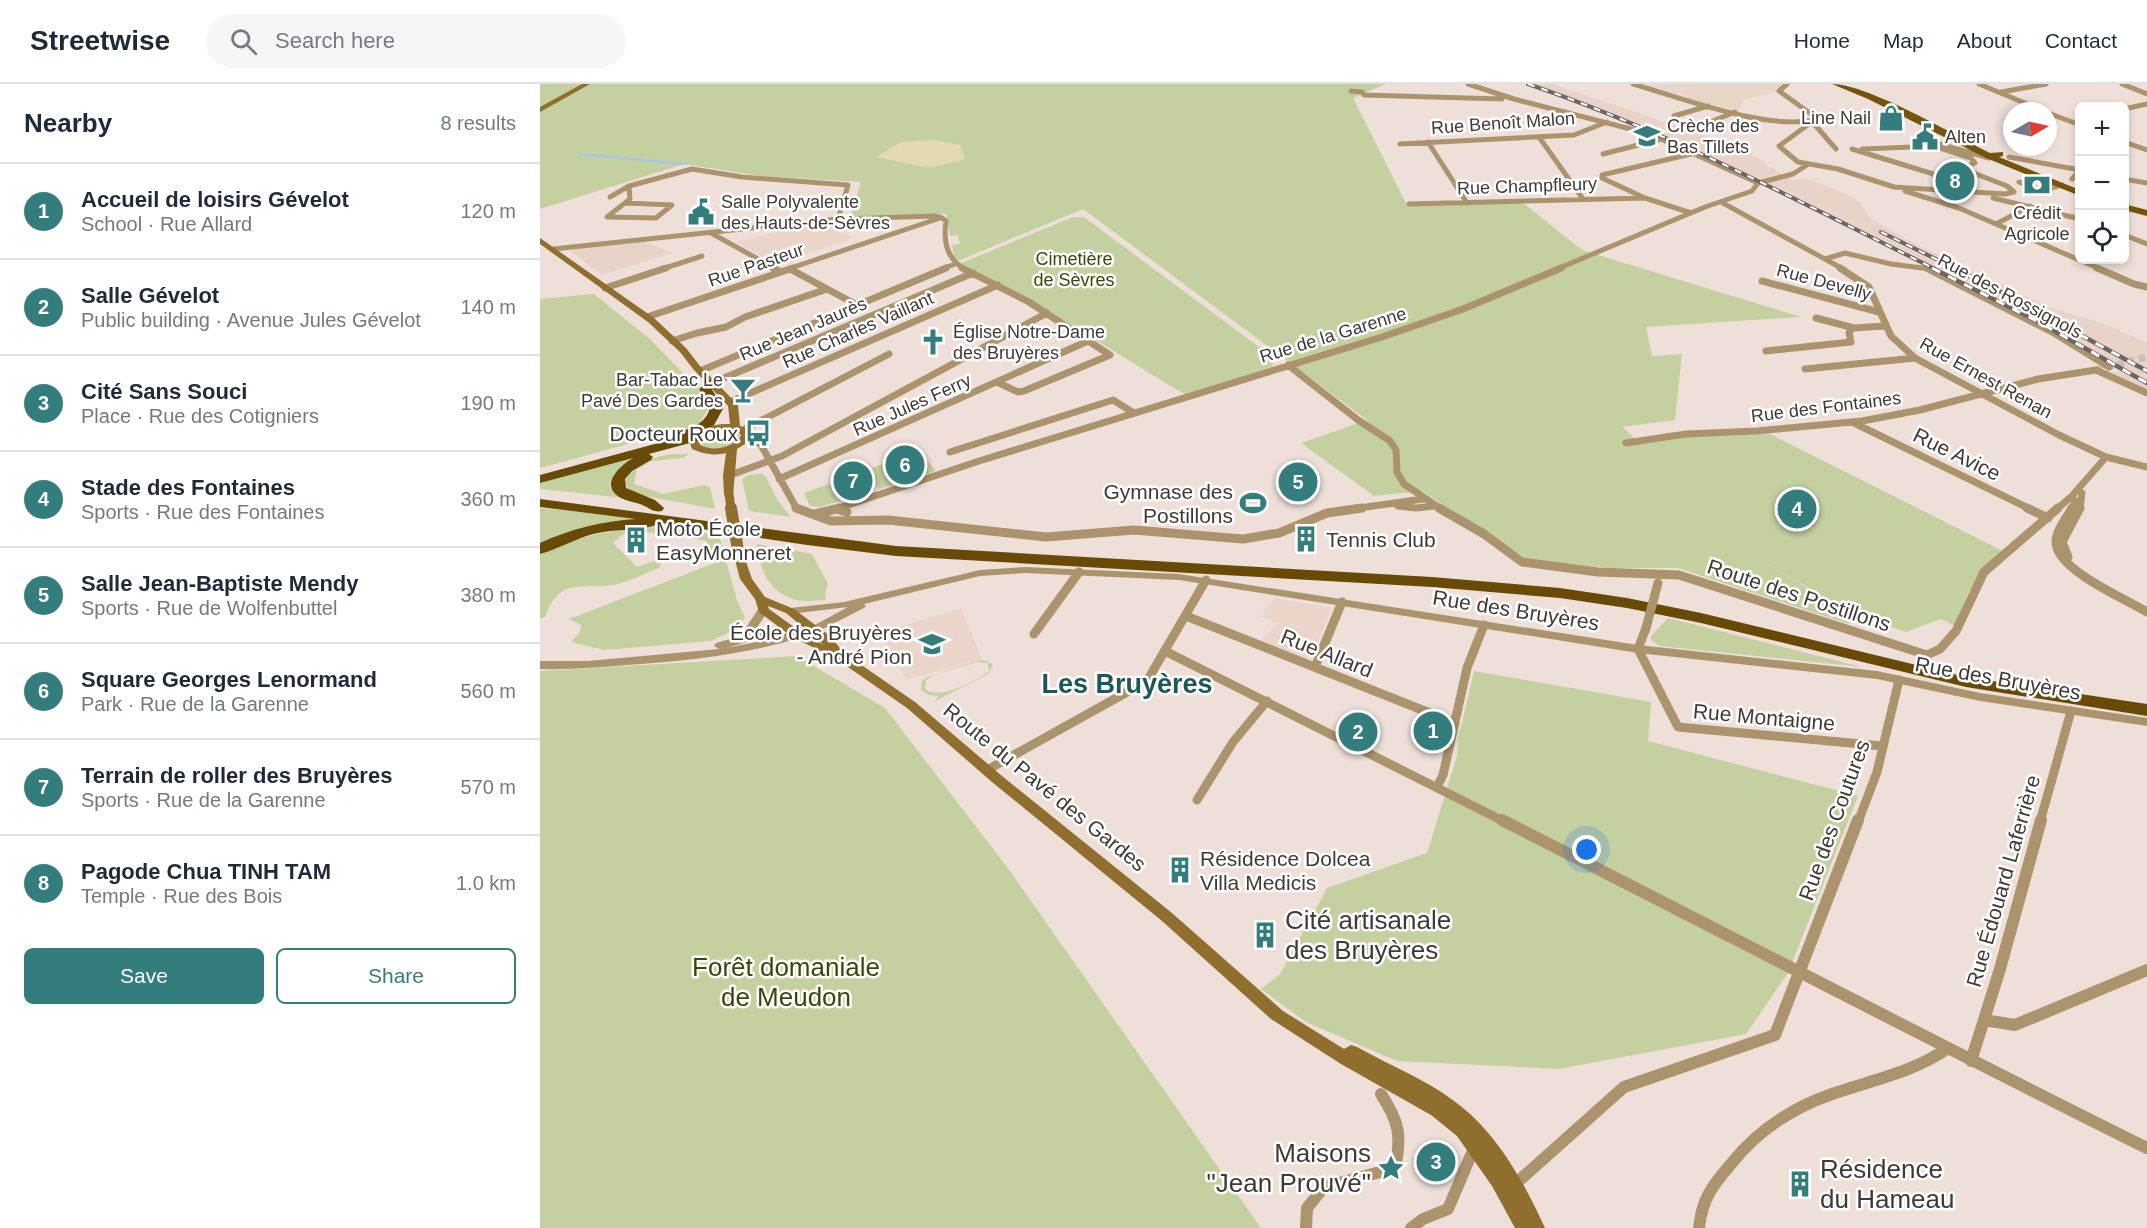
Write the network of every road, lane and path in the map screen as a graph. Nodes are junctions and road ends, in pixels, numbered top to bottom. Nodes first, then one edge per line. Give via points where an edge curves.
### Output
1 (580, 84) edge
2 (587, 84) edge
3 (1468, 84) edge
4 (1633, 84) edge
5 (1786, 84) edge
6 (1836, 84) edge
7 (1979, 84) edge
8 (2046, 84) edge
9 (2122, 84) edge
10 (1351, 92) dead end
11 (1999, 93) junction
12 (2147, 94) edge
13 (1514, 99) junction
14 (2022, 102) edge
15 (2147, 104) edge
16 (1710, 105) junction
17 (540, 108) edge
18 (2129, 108) edge
19 (1735, 112) junction
20 (1674, 116) dead end
21 (2057, 117) edge
22 (2075, 120) edge
23 (2068, 121) junction
24 (1607, 122) junction
25 (1708, 123) dead end
26 (1809, 124) junction
27 (2075, 124) edge
28 (1947, 135) junction
29 (1539, 137) junction
30 (1662, 139) junction
31 (1428, 142) junction
32 (1400, 144) dead end
33 (2129, 144) edge
34 (1938, 146) junction
35 (1836, 149) dead end
36 (1852, 149) dead end
37 (1862, 149) dead end
38 (2147, 150) edge
39 (1695, 153) junction
40 (1603, 154) dead end
41 (1989, 157) junction
42 (2005, 158) junction
43 (1807, 165) junction
44 (1961, 168) junction
45 (2075, 169) edge
46 (2075, 175) edge
47 (2072, 179) dead end
48 (2129, 180) edge
49 (2019, 182) dead end
50 (1758, 183) junction
51 (2147, 183) edge
52 (630, 186) junction
53 (2061, 186) junction
54 (1894, 187) junction
55 (2075, 189) edge
56 (2075, 190) edge
57 (1952, 191) junction
58 (610, 197) dead end
59 (1645, 198) junction
60 (1583, 199) junction
61 (1721, 202) junction
62 (625, 203) junction
63 (1467, 203) junction
64 (1409, 204) dead end
65 (2030, 206) junction
66 (2129, 206) edge
67 (2147, 211) edge
68 (1691, 213) junction
69 (942, 218) junction
70 (2075, 218) edge
71 (838, 219) junction
72 (1996, 224) junction
73 (711, 233) junction
74 (2129, 237) edge
75 (540, 240) edge
76 (2147, 244) edge
77 (540, 249) edge
78 (553, 249) junction
79 (702, 256) dead end
80 (1825, 259) junction
81 (955, 264) junction
82 (790, 269) junction
83 (781, 272) junction
84 (973, 273) junction
85 (1762, 281) dead end
86 (998, 285) junction
87 (2147, 287) edge
88 (604, 288) junction
89 (827, 289) junction
90 (857, 305) junction
91 (1879, 312) junction
92 (1047, 314) junction
93 (647, 317) junction
94 (1816, 318) dead end
95 (1884, 326) junction
96 (1852, 328) junction
97 (672, 341) junction
98 (1088, 341) junction
99 (1766, 351) dead end
100 (889, 354) dead end
101 (1914, 358) junction
102 (1288, 365) junction
103 (2109, 367) dead end
104 (1805, 369) dead end
105 (698, 370) junction
106 (712, 383) junction
107 (999, 383) junction
108 (2147, 393) edge
109 (1980, 394) junction
110 (730, 402) junction
111 (1134, 413) junction
112 (1852, 423) junction
113 (713, 428) junction
114 (741, 431) junction
115 (990, 441) junction
116 (1626, 443) dead end
117 (700, 445) junction
118 (761, 445) junction
119 (735, 446) junction
120 (646, 449) junction
121 (950, 452) dead end
122 (1004, 454) junction
123 (2106, 457) junction
124 (770, 462) junction
125 (2147, 467) edge
126 (729, 476) junction
127 (540, 479) edge
128 (779, 479) junction
129 (2078, 490) junction
130 (540, 494) edge
131 (2071, 497) junction
132 (1423, 499) junction
133 (854, 502) junction
134 (540, 503) edge
135 (1381, 505) junction
136 (1434, 506) junction
137 (657, 508) junction
138 (836, 509) junction
139 (847, 513) junction
140 (825, 515) junction
141 (2048, 518) junction
142 (858, 519) junction
143 (839, 520) junction
144 (722, 528) junction
145 (540, 549) edge
146 (1079, 572) junction
147 (1659, 578) junction
148 (1206, 580) junction
149 (879, 596) junction
150 (1342, 602) junction
151 (762, 604) junction
152 (2147, 604) edge
153 (844, 605) junction
154 (790, 611) junction
155 (2147, 612) edge
156 (1186, 616) junction
157 (810, 625) junction
158 (1484, 625) junction
159 (790, 632) junction
160 (1034, 634) dead end
161 (728, 644) junction
162 (1638, 648) junction
163 (1165, 651) junction
164 (840, 656) junction
165 (540, 657) edge
166 (540, 664) edge
167 (1315, 667) junction
168 (1899, 680) junction
169 (2147, 699) edge
170 (1267, 701) junction
171 (2147, 710) edge
172 (2071, 711) junction
173 (2147, 722) edge
174 (1455, 723) junction
175 (1883, 746) junction
176 (987, 770) junction
177 (1437, 787) junction
178 (1197, 800) dead end
179 (1799, 970) junction
180 (2147, 970) edge
181 (1984, 1020) junction
182 (1298, 1029) junction
183 (1947, 1049) junction
184 (1971, 1061) junction
185 (1381, 1094) dead end
186 (2147, 1148) edge
187 (1479, 1151) junction
188 (1506, 1183) junction
189 (1306, 1228) edge
190 (1411, 1228) edge
191 (1524, 1228) edge
192 (1536, 1228) edge
193 (1699, 1228) edge

1 - 17 main road
2 - 17 main road
3 - 13 street
4 - 16 street
5 - 26 street via 1779,92 1818,117
6 - 28 main road
7 - 11 street
8 - 11 street
9 - 12 street
10 - 13 street
11 - 14 street
13 - 24 street
15 - 18 street
16 - 19 street
16 - 20 street
19 - 25 street
19 - 26 street via 1778,123
21 - 23 street
22 - 23 street
23 - 27 street
24 - 29 street, Rue Benoît Malon via 1574,135
24 - 30 street
26 - 35 street via 1815,125
26 - 43 street via 1779,146
28 - 41 main road
28 - 42 main road
29 - 31 street, Rue Benoît Malon
29 - 60 street
30 - 39 street
30 - 40 street
31 - 32 street, Rue Benoît Malon
31 - 63 street
33 - 38 street
34 - 37 street
34 - 41 street via 1950,145
34 - 44 street via 1975,163
36 - 44 street via 1940,176
39 - 50 street
39 - 59 street via 1602,175
41 - 42 main road
42 - 45 street
42 - 53 main road
42 - 55 main road
43 - 50 street, Rue de la Garenne via 1792,174
43 - 54 street via 1838,169
44 - 57 street via 2014,192
46 - 47 street
48 - 51 street
49 - 53 street via 2040,191
50 - 61 street, Rue de la Garenne via 1752,191
52 - 58 street
52 - 62 street via 630,199
52 - 71 street via 692,169 848,185
53 - 56 main road
54 - 57 street
54 - 72 street
57 - 65 street
59 - 60 street, Rue Champfleury
59 - 68 street
60 - 63 street, Rue Champfleury
61 - 68 street, Rue de la Garenne
61 - 80 street, Rue Ernest Renan
62 - 62 street via 607,217 656,218 672,205
63 - 64 street, Rue Champfleury
65 - 70 street
65 - 72 street
66 - 67 main road
68 - 102 street, Rue de la Garenne via 1463,309
69 - 71 street
69 - 81 street via 946,221 944,247
69 - 82 street, Rue Pasteur
71 - 73 street
72 - 87 street
73 - 78 street
73 - 83 street
74 - 76 street
75 - 78 main road
77 - 105 main road via 599,289
78 - 88 main road
79 - 88 street
80 - 91 street, Rue Ernest Renan via 1869,287
80 - 103 street, Rue des Rossignols via 1845,253 1928,268 2054,333
81 - 84 street
81 - 90 street
82 - 83 street, Rue Pasteur
82 - 89 street
83 - 93 street, Rue Pasteur
84 - 86 street
84 - 106 street, Rue Jean Jaurès
85 - 91 street, Rue Develly
86 - 92 street
86 - 110 street, Rue Charles Vaillant
88 - 93 main road
89 - 90 street
89 - 97 street via 720,330
90 - 105 street
91 - 95 street, Rue Ernest Renan
92 - 98 street
92 - 124 street
93 - 97 main road
94 - 96 street
95 - 96 street
95 - 101 street, Rue Ernest Renan
96 - 99 street via 1851,342
97 - 105 main road
98 - 107 street, Rue Jules Ferry
98 - 107 street via 1110,355 1024,392
100 - 114 street
101 - 104 street
101 - 109 street, Rue Ernest Renan
102 - 111 street, Rue de la Garenne
102 - 132 street, Route des Postillons via 1390,441 1396,450 1397,472 1404,484
105 - 106 main road
106 - 110 main road
106 - 120 highway via 705,389 717,407 713,420
107 - 128 street, Rue Jules Ferry
108 - 109 street, Rue des Fontaines via 2096,370
109 - 112 street, Rue des Fontaines
109 - 123 street, Rue Ernest Renan
110 - 113 main road
110 - 114 main road
111 - 115 street via 1113,400
111 - 122 street, Rue de la Garenne
112 - 116 street, Rue des Fontaines via 1686,434
112 - 141 street, Rue Avice
113 - 114 main road
113 - 117 main road
114 - 118 street
114 - 119 main road
115 - 121 street
115 - 122 street
117 - 119 main road
117 - 120 highway
117 - 126 main road via 722,463
117 - 137 highway via 645,457 619,476 620,491 650,501
118 - 119 street
118 - 124 street
119 - 126 main road, Route du Pavé des Gardes
120 - 127 highway
122 - 133 street, Rue de la Garenne
123 - 125 street, Rue Ernest Renan
123 - 129 street
124 - 126 street
124 - 128 street
126 - 151 main road, Route du Pavé des Gardes, bridge via 739,556 746,579
128 - 140 street via 796,510
129 - 131 street
129 - 152 street via 2082,493 2082,505 2062,542 2063,549 2079,568
130 - 137 highway
131 - 141 street
131 - 155 street via 2076,501 2056,541 2064,561
132 - 135 street
132 - 136 street, Route des Postillons
133 - 138 street, Rue de la Garenne
133 - 139 street
134 - 144 highway
135 - 136 street
135 - 142 street via 1327,513 1279,533 1243,539 1134,530 1046,537
136 - 147 street, Route des Postillons via 1484,534 1522,562
137 - 169 highway via 923,544 1436,571 1568,586 1700,609 1894,658
138 - 139 street
138 - 140 street, Rue de la Garenne
139 - 142 street
139 - 143 street
140 - 143 street via 831,521
141 - 147 street, Route des Postillons via 1983,572 1956,633 1938,651 1926,655 1679,575
142 - 143 street
144 - 145 highway via 619,525 570,536
144 - 171 highway via 896,551 1560,593 1701,618 1966,682
146 - 148 street, Rue des Bruyères
146 - 149 street, Rue des Bruyères via 980,573
146 - 160 street
147 - 162 street, bridge
148 - 150 street, Rue des Bruyères
148 - 156 street
149 - 153 street, Rue des Bruyères
149 - 157 street, Rue des Bruyères
150 - 158 street, Rue des Bruyères
150 - 167 street
151 - 154 main road, Route du Pavé des Gardes
151 - 159 main road, Route du Pavé des Gardes
151 - 161 street via 749,631
153 - 154 street, Rue des Bruyères
153 - 157 street, Rue des Bruyères
154 - 157 main road, Route du Pavé des Gardes
156 - 163 street
156 - 167 street, Rue Allard
157 - 159 main road
157 - 164 main road, Route du Pavé des Gardes
158 - 162 street, Rue des Bruyères
158 - 174 street via 1467,668
159 - 161 street
159 - 164 main road, Route du Pavé des Gardes
159 - 166 street via 750,648 680,658 566,666
161 - 165 street via 690,651 566,659
162 - 168 street, Rue des Bruyères via 1835,669
162 - 175 street, Rue Montaigne via 1678,727
163 - 170 street
163 - 176 street via 1147,681
164 - 176 main road, Route du Pavé des Gardes via 911,705
167 - 174 street, Rue Allard
168 - 172 street, Rue des Bruyères
168 - 175 street, Rue des Coutures
170 - 177 street
170 - 178 street via 1233,742
172 - 173 street, Rue des Bruyères
172 - 181 street, Rue Édouard Laferrière
174 - 177 street
175 - 179 street, Rue des Coutures via 1877,772
176 - 182 main road, Route du Pavé des Gardes
177 - 179 street
179 - 183 street
179 - 188 street, Rue des Coutures via 1775,1035 1624,1087
180 - 181 street via 2015,1025
181 - 184 street, Rue Édouard Laferrière
182 - 187 main road, Route du Pavé des Gardes via 1437,1110 1463,1131
182 - 188 main road, Route du Pavé des Gardes via 1350,1052 1449,1106 1478,1132
183 - 184 street
183 - 193 street via 1930,1062 1899,1075 1829,1095 1782,1117 1727,1165 1702,1205
184 - 186 street
185 - 189 street via 1394,1112 1402,1137 1395,1168 1324,1187 1307,1208
187 - 188 main road, Route du Pavé des Gardes
187 - 190 street via 1471,1155 1448,1209
188 - 191 main road
188 - 192 main road

